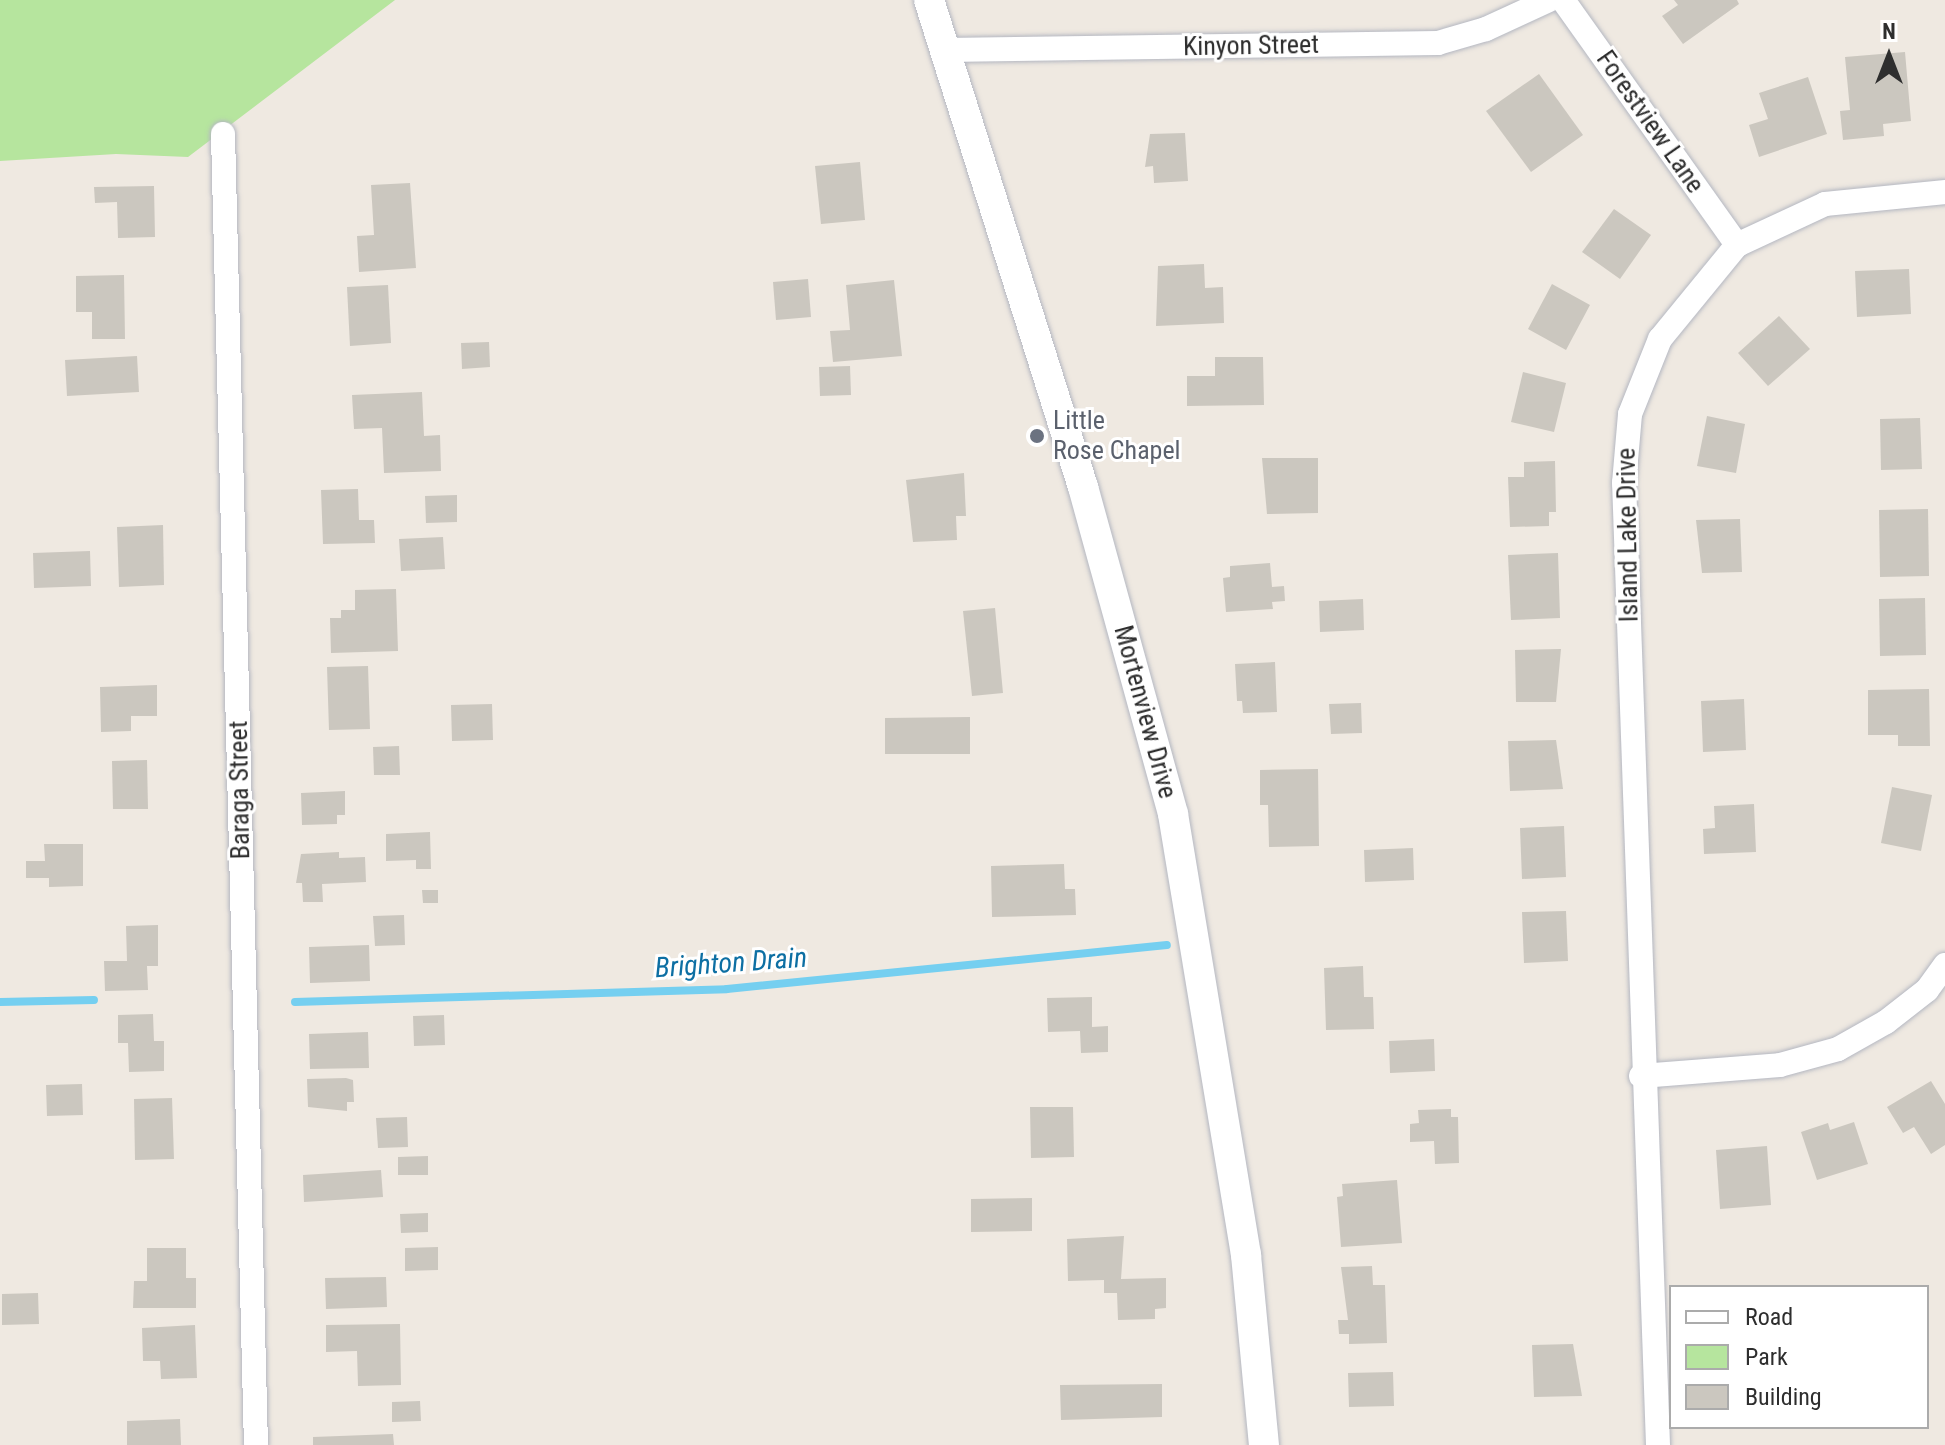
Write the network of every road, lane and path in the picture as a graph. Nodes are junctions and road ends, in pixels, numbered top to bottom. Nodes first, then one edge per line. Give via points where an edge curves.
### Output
1 (929, 0) edge
2 (1549, 0) edge
3 (1563, 0) edge
4 (945, 50) junction
5 (223, 134) dead end
6 (1945, 192) edge
7 (1737, 245) junction
8 (1945, 965) edge
9 (1641, 1076) junction
10 (256, 1445) edge
11 (1264, 1445) edge
12 (1658, 1445) edge

1 - 4 street, Mortenview Drive
2 - 4 street, Kinyon Street via 1486,29 1438,43
3 - 7 street, Forestview Lane
4 - 11 street, Mortenview Drive via 1083,487 1166,786 1246,1255
5 - 10 street, Baraga Street
6 - 7 street, Island Lake Drive via 1825,204
7 - 9 street, Island Lake Drive via 1660,339 1627,434
8 - 9 street via 1927,990 1886,1022 1838,1049 1780,1065
9 - 12 street, Island Lake Drive

